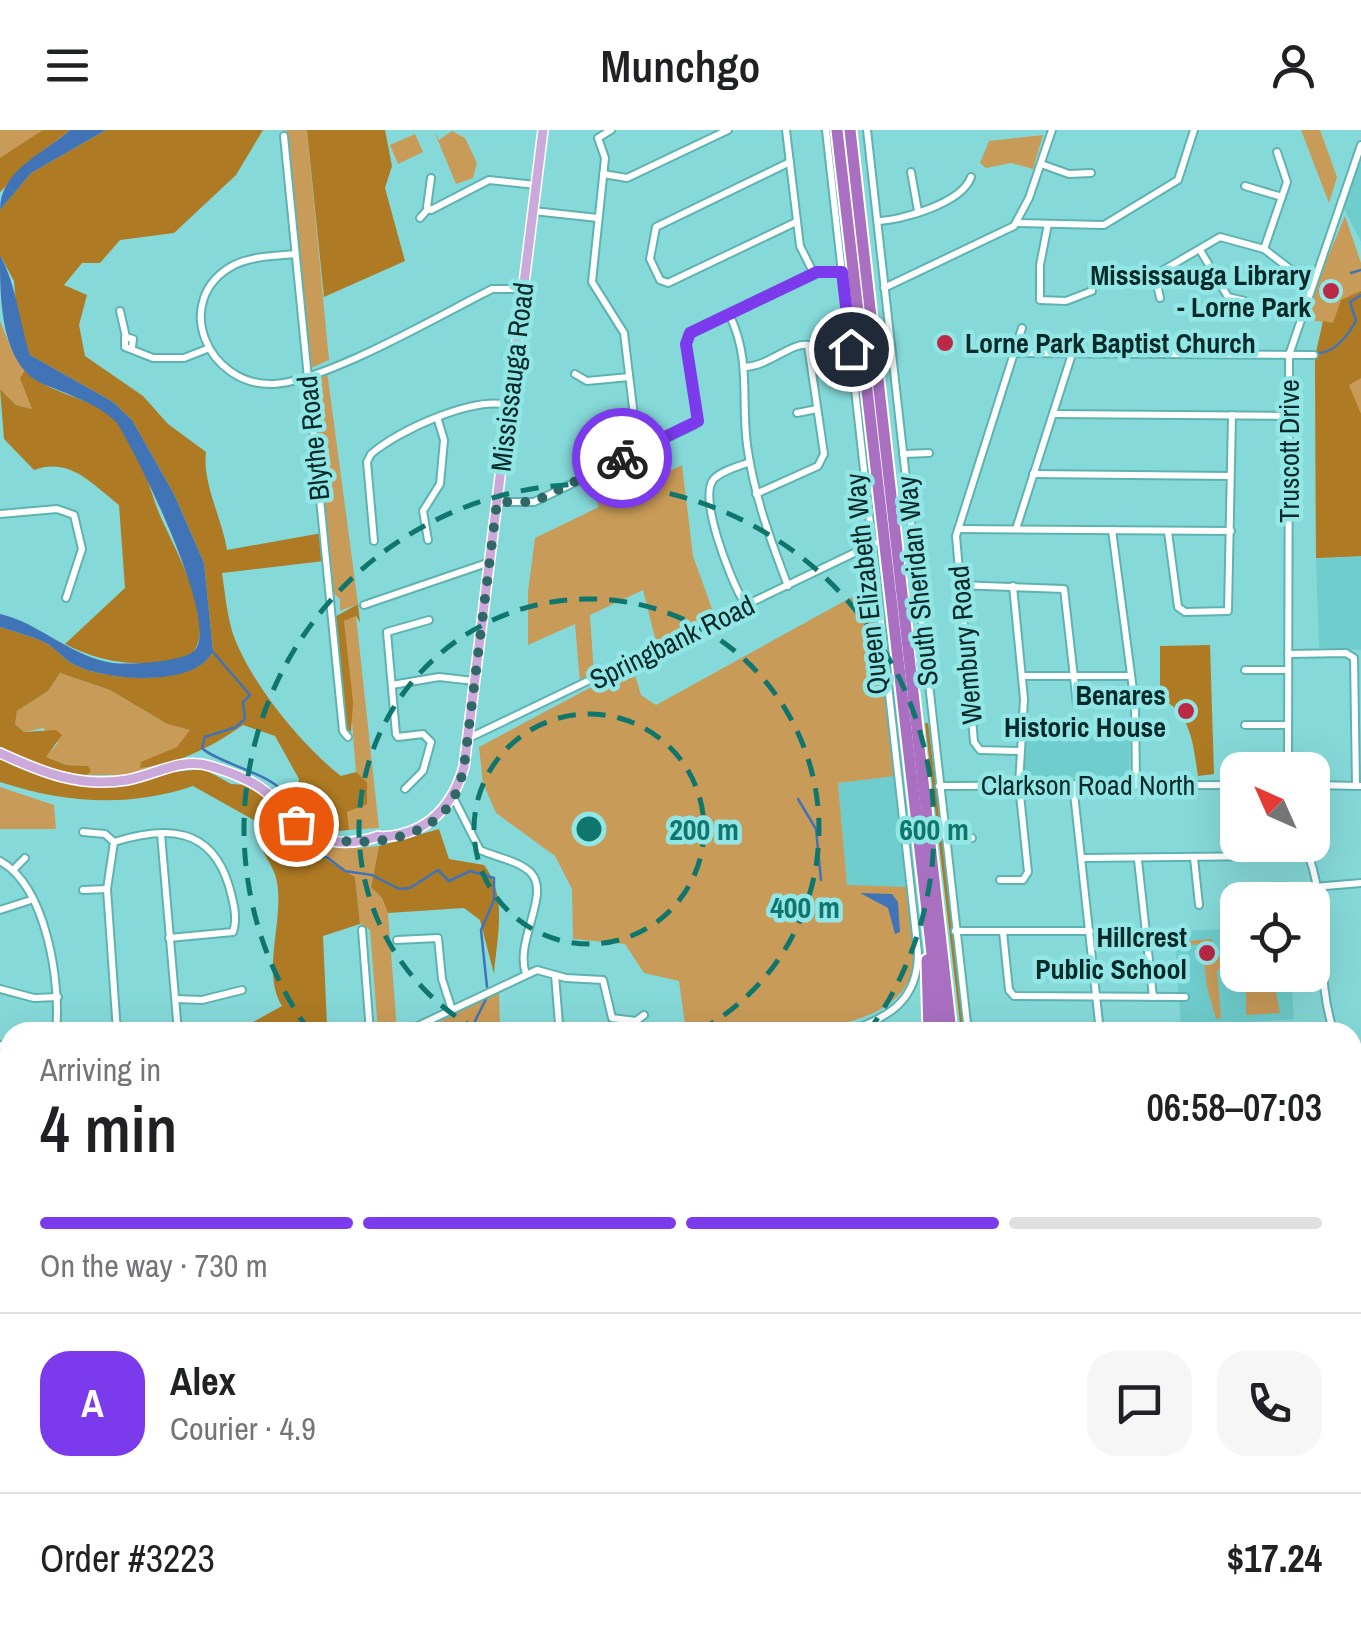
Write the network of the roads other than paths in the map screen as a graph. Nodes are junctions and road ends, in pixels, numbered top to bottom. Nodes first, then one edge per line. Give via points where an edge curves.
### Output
1 (542, 130) edge
2 (611, 130) edge
3 (728, 130) edge
4 (786, 130) edge
5 (826, 130) edge
6 (836, 130) edge
7 (850, 130) edge
8 (867, 130) edge
9 (1052, 130) edge
10 (1194, 130) edge
11 (284, 136) dead end
12 (1361, 145) edge
13 (1277, 152) dead end
14 (790, 162) junction
15 (1041, 164) junction
16 (911, 172) dead end
17 (604, 174) junction
18 (1091, 174) dead end
19 (970, 177) dead end
20 (431, 178) dead end
21 (536, 185) junction
22 (1246, 186) dead end
23 (1282, 197) junction
24 (428, 210) junction
25 (533, 211) junction
26 (918, 211) junction
27 (420, 218) dead end
28 (598, 218) junction
29 (878, 221) junction
30 (796, 222) junction
31 (1017, 223) junction
32 (1048, 224) junction
33 (1264, 249) junction
34 (1200, 250) junction
35 (294, 254) junction
36 (842, 272) junction
37 (814, 274) junction
38 (1314, 276) junction
39 (1092, 280) dead end
40 (523, 288) junction
41 (884, 288) junction
42 (1038, 295) junction
43 (1160, 298) dead end
44 (1030, 300) dead end
45 (1246, 300) dead end
46 (120, 311) dead end
47 (730, 316) junction
48 (1022, 328) dead end
49 (207, 348) junction
50 (1014, 353) junction
51 (1072, 354) junction
52 (1289, 354) junction
53 (1314, 356) dead end
54 (744, 367) junction
55 (575, 374) dead end
56 (629, 377) junction
57 (306, 378) junction
58 (509, 405) junction
59 (818, 409) junction
60 (796, 413) dead end
61 (1054, 414) junction
62 (1232, 415) junction
63 (1288, 416) junction
64 (438, 420) junction
65 (579, 443) dead end
66 (638, 449) junction
67 (929, 453) dead end
68 (903, 454) junction
69 (750, 462) junction
70 (593, 472) junction
71 (1033, 474) junction
72 (1230, 476) junction
73 (756, 494) junction
74 (497, 502) junction
75 (0, 514) edge
76 (958, 529) junction
77 (1016, 529) junction
78 (1112, 530) junction
79 (1230, 531) junction
80 (1168, 532) junction
81 (428, 540) dead end
82 (374, 541) dead end
83 (875, 543) junction
84 (490, 562) junction
85 (958, 585) junction
86 (788, 586) junction
87 (1013, 586) junction
88 (741, 597) dead end
89 (66, 598) dead end
90 (364, 606) dead end
91 (429, 620) dead end
92 (1288, 654) junction
93 (1246, 670) dead end
94 (1288, 670) junction
95 (1023, 676) junction
96 (1075, 676) junction
97 (1130, 676) junction
98 (476, 682) junction
99 (392, 685) junction
100 (1077, 704) dead end
101 (1288, 725) junction
102 (1245, 726) dead end
103 (348, 737) dead end
104 (468, 738) junction
105 (1020, 751) junction
106 (1288, 752) edge
107 (0, 753) edge
108 (1072, 784) junction
109 (1019, 785) junction
110 (1136, 785) junction
111 (1220, 785) edge
112 (1330, 785) edge
113 (939, 786) junction
114 (1358, 786) edge
115 (404, 789) dead end
116 (452, 799) junction
117 (83, 832) dead end
118 (161, 834) junction
119 (946, 836) junction
120 (972, 838) dead end
121 (114, 842) junction
122 (1220, 857) edge
123 (26, 858) dead end
124 (1083, 858) junction
125 (1194, 858) junction
126 (1138, 860) junction
127 (0, 861) edge
128 (13, 870) junction
129 (1000, 880) dead end
130 (1361, 884) edge
131 (1330, 885) edge
132 (107, 889) junction
133 (83, 890) dead end
134 (31, 900) junction
135 (925, 901) junction
136 (1199, 906) dead end
137 (0, 910) edge
138 (362, 930) dead end
139 (1090, 930) junction
140 (955, 931) junction
141 (1004, 932) junction
142 (169, 938) junction
143 (397, 940) dead end
144 (526, 974) junction
145 (554, 975) junction
146 (0, 989) edge
147 (242, 990) dead end
148 (1324, 992) edge
149 (58, 997) junction
150 (1096, 997) junction
151 (1153, 997) junction
152 (1186, 998) dead end
153 (176, 999) junction
154 (452, 1010) junction
155 (644, 1014) dead end
156 (57, 1022) edge
157 (115, 1022) edge
158 (177, 1022) edge
159 (369, 1022) edge
160 (426, 1022) edge
161 (559, 1022) edge
162 (872, 1022) edge
163 (929, 1022) edge
164 (941, 1022) edge
165 (952, 1022) edge
166 (967, 1022) edge
167 (1099, 1022) edge
168 (1331, 1022) edge

1 - 21 main road, Mississauga Road
2 - 17 street via 598,138
3 - 17 street via 628,178
4 - 14 street
5 - 36 street
6 - 135 highway, Queen Elizabeth Way
7 - 165 highway, Queen Elizabeth Way
8 - 29 street, South Sheridan Way
9 - 15 street
10 - 32 street via 1175,183 1104,225
11 - 35 street, Blythe Road
12 - 38 street, Truscott Drive
13 - 23 street via 1287,177
14 - 30 street
14 - 30 street via 656,227 650,258 668,283
15 - 18 street
15 - 31 street
16 - 26 street
17 - 28 street
19 - 26 street via 962,192
20 - 24 street
21 - 24 street via 488,180
21 - 25 main road, Mississauga Road
22 - 23 street
23 - 33 street
24 - 27 street
25 - 28 street
25 - 40 main road, Mississauga Road
26 - 29 street
28 - 56 street via 592,282 624,333
29 - 41 street, South Sheridan Way
30 - 37 street
31 - 32 street
31 - 41 street
32 - 42 street
33 - 34 street via 1220,236
33 - 38 street via 1290,269
34 - 43 street via 1156,274
34 - 45 street via 1228,298
35 - 49 street via 244,260 211,285 200,319
35 - 57 street, Blythe Road
36 - 37 street
36 - 83 street
37 - 47 street
38 - 52 street, Truscott Drive
39 - 42 street via 1083,298
40 - 57 street via 492,289
40 - 58 main road, Mississauga Road
41 - 68 street, South Sheridan Way
42 - 44 street
46 - 49 street via 132,347 153,358 184,358
47 - 54 street via 743,344
47 - 66 street via 686,338 698,421
48 - 50 street, Wembury Road
49 - 57 street via 241,379 268,384
50 - 51 street
50 - 76 street, Wembury Road
51 - 52 street
51 - 61 street
52 - 53 street
52 - 63 street, Truscott Drive
54 - 59 street via 771,362 805,342
54 - 69 street
55 - 56 street via 587,381
56 - 66 street
57 - 103 street, Blythe Road
58 - 64 street via 474,404
58 - 74 main road, Mississauga Road
59 - 60 street
59 - 73 street via 822,462
61 - 62 street
61 - 71 street
62 - 63 street
62 - 72 street
63 - 92 street, Truscott Drive
64 - 81 street via 444,446 440,484 423,512
64 - 82 street via 368,457
65 - 70 street
66 - 70 street
67 - 68 street
68 - 113 street, South Sheridan Way
69 - 73 street
69 - 88 street via 716,477 711,487 719,550
70 - 74 street via 534,502
71 - 72 street
71 - 77 street
72 - 79 street
73 - 86 street
74 - 84 main road, Mississauga Road
75 - 89 street via 57,509 74,515 82,548
76 - 77 street
76 - 85 street, Wembury Road
77 - 78 street
78 - 80 street
78 - 97 street
79 - 80 street
79 - 80 street via 1232,604 1224,612 1178,607
83 - 86 street, Springbank Road
83 - 162 street via 918,968 892,1014
84 - 90 street
84 - 98 main road, Mississauga Road
85 - 87 street
85 - 105 street, Wembury Road via 974,742 980,750
86 - 104 street, Springbank Road
87 - 95 street
87 - 96 street via 1067,592
91 - 99 street via 387,632
92 - 94 street, Truscott Drive
92 - 114 street via 1354,658
93 - 94 street
94 - 101 street, Truscott Drive
95 - 96 street
95 - 105 street
96 - 97 street
96 - 100 street
97 - 110 street
98 - 99 street via 439,677
98 - 104 main road, Mississauga Road
99 - 115 street via 398,737 423,734 430,742 423,771
101 - 102 street
101 - 106 street, Truscott Drive
104 - 116 main road, Mississauga Road
105 - 109 street
107 - 116 main road via 70,780 121,781 202,764 250,782 317,838 336,842 420,825
108 - 109 street, Clarkson Road North
108 - 110 street, Clarkson Road North
108 - 124 street
109 - 113 street, Clarkson Road North
109 - 129 street via 1027,875
110 - 111 street, Clarkson Road North
112 - 114 street
113 - 119 street, South Sheridan Way
116 - 144 street via 480,850 534,877 537,892 521,950
117 - 121 street via 106,834
118 - 121 street
118 - 142 street
118 - 142 street via 184,834 209,847 234,905 233,932
119 - 120 street
119 - 140 street, South Sheridan Way
121 - 132 street
122 - 125 street
123 - 128 street
124 - 126 street
124 - 139 street
125 - 126 street
125 - 136 street
126 - 151 street
127 - 128 street
128 - 134 street
130 - 131 street
132 - 133 street
132 - 157 street
134 - 137 street
134 - 149 street via 52,955
135 - 163 highway
135 - 164 highway, Queen Elizabeth Way
138 - 159 street
139 - 141 street
139 - 150 street
140 - 141 street
140 - 166 street, South Sheridan Way
141 - 150 street via 1014,996
142 - 153 street
143 - 154 street via 438,938
144 - 145 street
144 - 154 street
145 - 155 street via 603,980 615,1020 636,1021
145 - 161 street
146 - 149 street
147 - 153 street
148 - 168 street
149 - 156 street
150 - 151 street
150 - 167 street
151 - 152 street
153 - 158 street
154 - 160 street

